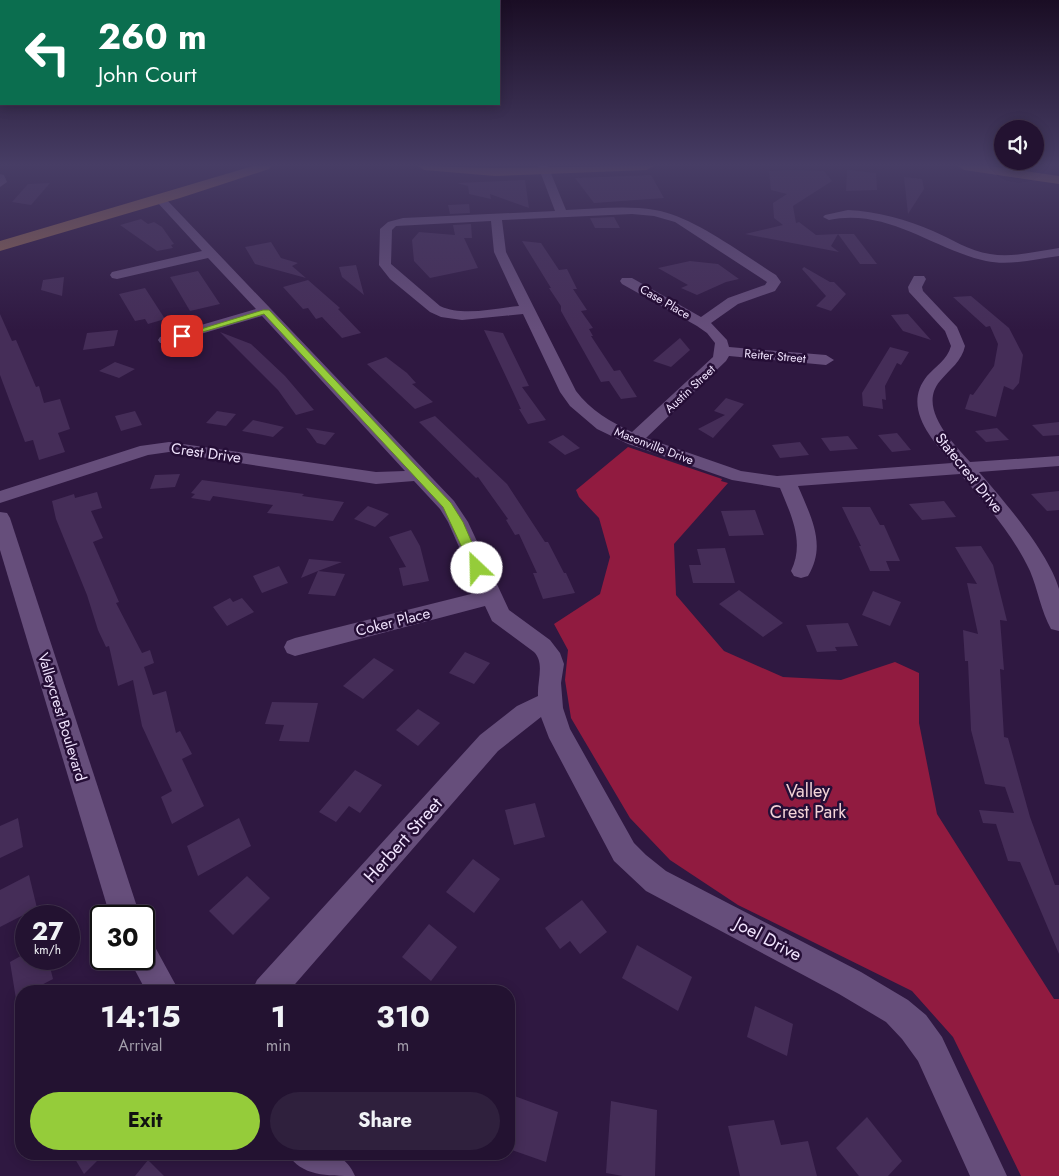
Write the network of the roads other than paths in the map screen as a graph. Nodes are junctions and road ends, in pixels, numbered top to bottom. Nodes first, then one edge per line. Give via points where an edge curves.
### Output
1 (88, 221) edge
2 (181, 221) edge
3 (406, 221) edge
4 (496, 221) edge
5 (676, 221) edge
6 (888, 221) edge
7 (0, 246) edge
8 (1059, 252) edge
9 (212, 253) junction
10 (118, 274) dead end
11 (918, 279) dead end
12 (627, 281) dead end
13 (528, 309) junction
14 (266, 312) junction
15 (702, 323) junction
16 (165, 340) dead end
17 (723, 351) junction
18 (826, 360) dead end
19 (634, 440) junction
20 (1059, 460) edge
21 (964, 468) junction
22 (419, 474) junction
23 (787, 482) junction
24 (0, 497) edge
25 (0, 518) edge
26 (801, 571) dead end
27 (490, 597) junction
28 (1059, 622) edge
29 (296, 647) dead end
30 (550, 701) junction
31 (123, 905) edge
32 (151, 970) edge
33 (160, 985) edge
34 (273, 985) edge
35 (314, 1160) edge
36 (337, 1176) edge
37 (989, 1176) edge

1 - 7 main road
2 - 9 street
3 - 13 street via 386,229 385,265 435,309 462,316
4 - 13 street, Masonville Drive via 500,252
5 - 15 street via 774,282 770,288 725,305
6 - 8 street via 988,258 1007,259
9 - 10 street
9 - 14 street
11 - 21 street, Statecrest Drive via 916,292 952,330 958,346 952,361 927,387 925,409 938,436
12 - 15 street, Case Place
13 - 19 street, Masonville Drive via 576,403 603,425
14 - 16 street
14 - 22 street
15 - 17 street, Austin Street via 718,336
17 - 18 street, Reiter Street
17 - 19 street, Austin Street via 716,365
19 - 23 street, Masonville Drive via 738,476
20 - 21 street, Masonville Drive
21 - 23 street, Masonville Drive
21 - 28 street, Statecrest Drive via 1032,556 1047,586
22 - 24 street, Crest Drive via 376,478 176,447 158,447
22 - 27 street via 458,522
23 - 26 street via 808,542 808,555
25 - 31 street, Valleycrest Boulevard
27 - 29 street, Coker Place
27 - 30 street, Joel Drive via 512,626 549,653 552,664
30 - 34 street, Herbert Street via 526,713 489,744
30 - 37 street, Joel Drive via 558,731 624,852 636,865 656,881 897,1011 930,1049
32 - 33 street
35 - 36 street

